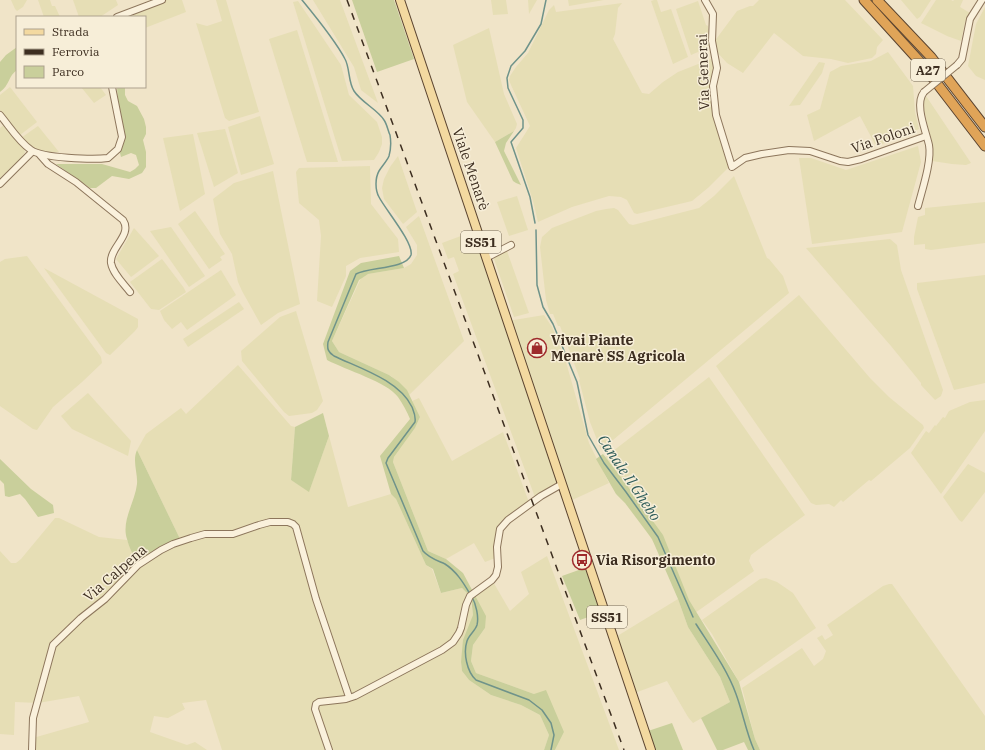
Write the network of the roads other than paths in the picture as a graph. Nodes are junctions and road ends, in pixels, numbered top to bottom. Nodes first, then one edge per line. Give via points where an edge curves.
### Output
1 (162, 0) edge
2 (400, 0) edge
3 (705, 0) edge
4 (864, 0) edge
5 (878, 0) edge
6 (982, 0) edge
7 (120, 16) edge
8 (112, 88) edge
9 (0, 115) edge
10 (985, 127) edge
11 (926, 136) junction
12 (985, 146) edge
13 (32, 152) junction
14 (40, 155) junction
15 (732, 167) joint
16 (0, 184) edge
17 (918, 206) dead end
18 (511, 245) dead end
19 (486, 258) junction
20 (130, 292) dead end
21 (562, 484) junction
22 (349, 698) junction
23 (32, 750) edge
24 (329, 750) edge
25 (651, 750) edge

1 - 7 street
2 - 19 main road, Viale Menarè / SS51
3 - 15 street, Via Generai via 713,14 712,41 717,68 713,86 716,115
4 - 12 highway, A27 via 922,64
5 - 10 highway, A27 via 931,57
6 - 11 street, Via Poloni, bridge via 970,19 962,59 922,95 920,101
8 - 14 street via 122,137 116,153 103,159
9 - 13 street
11 - 15 street, Via Poloni via 848,162 810,151 789,150 745,158
11 - 17 street, Via Poloni via 930,149
13 - 14 street
13 - 16 street
14 - 20 street via 48,164 95,196 126,224 111,261 113,270
18 - 19 street
19 - 21 main road, Viale Menarè / SS51
21 - 22 street via 541,496 500,529 496,575 472,595 466,605 461,628 453,642 425,660
21 - 25 main road, SS51
22 - 23 street, Via Calpena via 316,599 296,527 288,522 270,522 233,534 205,534 161,550 138,565 105,599 81,618 53,645 33,718
22 - 24 street via 319,702 315,706

